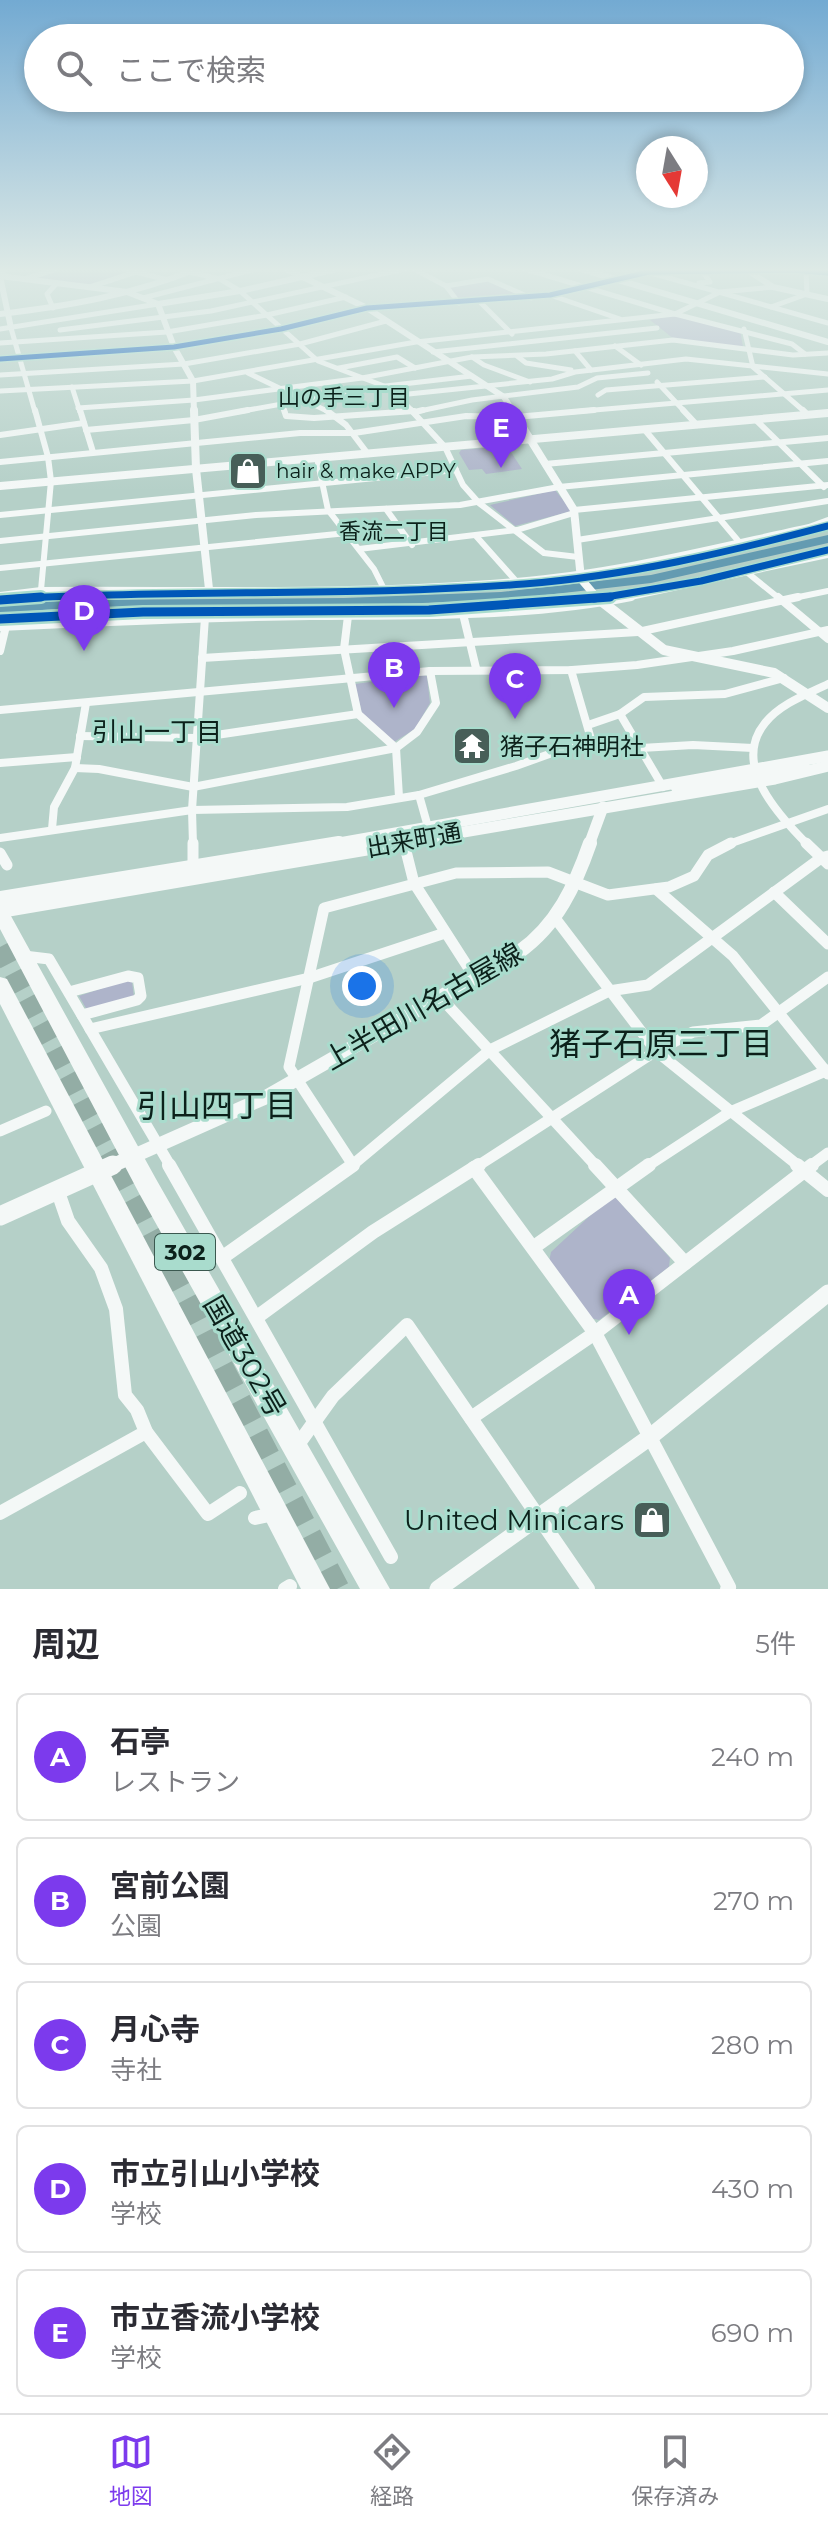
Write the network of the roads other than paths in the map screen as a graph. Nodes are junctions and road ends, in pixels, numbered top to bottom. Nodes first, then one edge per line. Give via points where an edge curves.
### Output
1 (17, 343) edge
2 (172, 343) edge
3 (197, 343) edge
4 (303, 343) edge
5 (410, 343) edge
6 (418, 343) edge
7 (530, 343) edge
8 (612, 343) edge
9 (643, 343) edge
10 (697, 343) edge
11 (747, 343) edge
12 (789, 343) edge
13 (300, 344) junction
14 (523, 344) junction
15 (616, 346) junction
16 (174, 347) junction
17 (749, 350) junction
18 (575, 351) junction
19 (433, 352) junction
20 (828, 353) edge
21 (805, 354) junction
22 (536, 355) junction
23 (517, 356) junction
24 (20, 357) junction
25 (472, 357) junction
26 (0, 359) edge
27 (318, 361) junction
28 (449, 362) junction
29 (184, 364) junction
30 (641, 364) junction
31 (753, 367) junction
32 (339, 368) junction
33 (415, 368) junction
34 (591, 370) junction
35 (580, 371) junction
36 (25, 372) junction
37 (248, 373) junction
38 (648, 373) junction
39 (828, 374) edge
40 (0, 375) edge
41 (472, 376) junction
42 (765, 377) junction
43 (362, 378) junction
44 (193, 381) junction
45 (530, 382) junction
46 (660, 385) junction
47 (384, 386) junction
48 (488, 386) junction
49 (72, 387) junction
50 (578, 387) junction
51 (29, 389) junction
52 (281, 389) junction
53 (828, 390) edge
54 (0, 391) edge
55 (784, 394) junction
56 (399, 395) junction
57 (598, 395) junction
58 (502, 396) junction
59 (194, 400) junction
60 (307, 401) junction
61 (677, 403) junction
62 (458, 404) junction
63 (124, 405) junction
64 (282, 405) junction
65 (78, 408) junction
66 (609, 409) junction
67 (414, 411) junction
68 (828, 413) edge
69 (808, 415) junction
70 (338, 416) junction
71 (466, 416) junction
72 (516, 417) junction
73 (755, 419) junction
74 (194, 420) junction
75 (425, 422) junction
76 (697, 425) junction
77 (125, 426) junction
78 (85, 427) junction
79 (40, 429) junction
80 (644, 429) junction
81 (354, 433) junction
82 (0, 435) edge
83 (828, 438) edge
84 (529, 439) junction
85 (195, 443) junction
86 (778, 443) junction
87 (445, 447) junction
88 (93, 452) junction
89 (664, 453) junction
90 (368, 454) junction
91 (48, 457) junction
92 (317, 458) junction
93 (828, 461) edge
94 (0, 462) edge
95 (545, 464) junction
96 (800, 464) junction
97 (196, 469) junction
98 (456, 470) junction
99 (684, 475) junction
100 (51, 481) junction
101 (324, 482) junction
102 (0, 486) edge
103 (559, 487) junction
104 (826, 488) edge
105 (199, 495) junction
106 (703, 498) junction
107 (828, 501) edge
108 (479, 503) junction
109 (386, 509) junction
110 (48, 510) junction
111 (328, 510) junction
112 (574, 512) junction
113 (0, 515) edge
114 (719, 518) junction
115 (828, 520) edge
116 (201, 521) junction
117 (517, 530) junction
118 (347, 533) junction
119 (46, 536) junction
120 (476, 536) junction
121 (577, 540) junction
122 (0, 541) edge
123 (740, 543) junction
124 (412, 545) junction
125 (204, 547) junction
126 (359, 549) junction
127 (828, 555) edge
128 (578, 557) junction
129 (43, 564) junction
130 (0, 568) edge
131 (749, 574) junction
132 (581, 577) junction
133 (516, 581) junction
134 (383, 587) junction
135 (209, 589) junction
136 (41, 590) junction
137 (828, 591) edge
138 (0, 595) edge
139 (599, 600) junction
140 (782, 603) junction
141 (463, 614) junction
142 (348, 616) junction
143 (205, 617) junction
144 (3, 626) edge
145 (824, 631) edge
146 (638, 632) junction
147 (828, 639) edge
148 (470, 642) junction
149 (344, 649) junction
150 (0, 651) edge
151 (202, 658) junction
152 (698, 658) junction
153 (476, 668) junction
154 (571, 670) junction
155 (430, 671) junction
156 (784, 678) junction
157 (351, 679) junction
158 (828, 684) edge
159 (200, 693) junction
160 (806, 693) junction
161 (86, 703) junction
162 (828, 708) edge
163 (0, 710) edge
164 (358, 714) junction
165 (620, 714) junction
166 (588, 725) junction
167 (80, 736) junction
168 (196, 738) junction
169 (396, 748) junction
170 (641, 748) junction
171 (753, 748) junction
172 (77, 757) junction
173 (828, 758) edge
174 (0, 763) edge
175 (828, 766) edge
176 (75, 768) junction
177 (754, 776) junction
178 (193, 787) junction
179 (663, 787) junction
180 (419, 795) junction
181 (616, 795) junction
182 (399, 797) junction
183 (603, 807) junction
184 (828, 809) edge
185 (192, 810) junction
186 (790, 825) junction
187 (428, 827) junction
188 (52, 829) junction
189 (0, 838) edge
190 (404, 841) junction
191 (0, 853) edge
192 (826, 859) edge
193 (7, 865) dead end
194 (193, 872) junction
195 (414, 883) junction
196 (573, 883) junction
197 (656, 889) junction
198 (774, 892) junction
199 (0, 898) edge
200 (0, 912) edge
201 (555, 918) junction
202 (445, 933) junction
203 (710, 937) junction
204 (828, 944) edge
205 (24, 956) junction
206 (828, 977) edge
207 (309, 978) junction
208 (475, 978) junction
209 (0, 985) edge
210 (609, 991) junction
211 (69, 992) junction
212 (442, 999) junction
213 (781, 1013) junction
214 (82, 1015) junction
215 (90, 1029) junction
216 (490, 1050) junction
217 (656, 1051) junction
218 (827, 1072) edge
219 (296, 1078) junction
220 (46, 1111) dead end
221 (730, 1112) junction
222 (553, 1119) junction
223 (0, 1131) edge
224 (153, 1148) junction
225 (828, 1153) edge
226 (353, 1165) junction
227 (474, 1168) junction
228 (804, 1171) junction
229 (617, 1186) junction
230 (828, 1190) edge
231 (58, 1192) junction
232 (0, 1216) edge
233 (534, 1247) junction
234 (223, 1257) junction
235 (685, 1263) junction
236 (828, 1293) edge
237 (257, 1317) junction
238 (595, 1333) junction
239 (314, 1416) junction
240 (471, 1418) junction
241 (146, 1432) junction
242 (650, 1437) junction
243 (297, 1446) junction
244 (240, 1493) dead end
245 (0, 1513) edge
246 (539, 1518) junction
247 (391, 1557) dead end
248 (316, 1589) edge
249 (376, 1589) edge
250 (438, 1589) edge
251 (588, 1589) edge
252 (727, 1589) edge

1 - 24 street
2 - 16 street
3 - 16 street
4 - 13 street
5 - 27 street
6 - 19 street
7 - 14 street
8 - 15 street
9 - 15 street
10 - 17 street
11 - 17 street
12 - 21 street
13 - 27 street
13 - 29 street
14 - 19 street
14 - 22 street
15 - 18 street
15 - 30 street
16 - 24 street
16 - 29 street
17 - 21 street
17 - 31 street
18 - 22 street
18 - 34 street
19 - 28 street
20 - 21 street
22 - 23 street
23 - 25 street
23 - 35 street via 526,363
24 - 26 street
24 - 36 street
25 - 28 street
25 - 45 street via 479,365
27 - 32 street
27 - 37 street
28 - 33 street
28 - 41 street
29 - 36 street
29 - 44 street
30 - 31 street via 686,359
30 - 34 street
30 - 38 street
31 - 39 street
31 - 42 street
32 - 33 street via 397,357
32 - 43 street
33 - 43 street
34 - 35 street
35 - 45 street
36 - 40 street
36 - 51 street
37 - 44 street
37 - 52 street
38 - 46 street
38 - 50 street via 597,378
41 - 47 street
41 - 48 street
42 - 46 street
42 - 55 street
43 - 47 street
43 - 52 street
44 - 49 street
44 - 59 street
45 - 48 street
46 - 57 street
46 - 61 street
47 - 56 street
47 - 60 street
48 - 56 street
48 - 58 street
49 - 51 street
49 - 65 street
50 - 57 street
50 - 58 street
51 - 54 street
51 - 79 street
52 - 59 street
52 - 60 street
53 - 55 street
55 - 61 street
55 - 69 street
56 - 67 street
57 - 66 street
58 - 62 street
58 - 72 street
59 - 63 street
59 - 74 street
60 - 64 street
60 - 70 street
61 - 66 street
61 - 76 street
62 - 67 street
62 - 71 street
63 - 65 street
63 - 77 street
64 - 70 street via 286,416
64 - 74 street
65 - 78 street
66 - 72 street
67 - 70 street
67 - 75 street
68 - 69 street
69 - 73 street
70 - 81 street
71 - 72 street
71 - 75 street
72 - 84 street
73 - 76 street
73 - 86 street
74 - 77 street
74 - 85 street
75 - 81 street
75 - 87 street
76 - 80 street
77 - 78 street
78 - 79 street
78 - 88 street
79 - 82 street
79 - 91 street
80 - 84 street
80 - 89 street
81 - 85 street
81 - 90 street
83 - 86 street
84 - 87 street
84 - 95 street
85 - 88 street
85 - 97 street
86 - 89 street
86 - 96 street
87 - 90 street
87 - 98 street
88 - 91 street
89 - 95 street
89 - 99 street
90 - 92 street
91 - 94 street
91 - 100 street
92 - 97 street
92 - 101 street
93 - 96 street
95 - 103 street
96 - 99 street
96 - 104 street
97 - 100 street
97 - 105 street
98 - 101 street
98 - 108 street
99 - 103 street
99 - 106 street
100 - 102 street
100 - 110 street
101 - 105 street
101 - 111 street
103 - 108 street
103 - 112 street
104 - 106 street
105 - 110 street
105 - 116 street
106 - 112 street
106 - 114 street
107 - 114 street
108 - 109 street
108 - 117 street
109 - 111 street
109 - 124 street
110 - 113 street
110 - 119 street
111 - 116 street
111 - 118 street
112 - 117 street
112 - 121 street
114 - 121 street
114 - 123 street
115 - 123 street
116 - 119 street
116 - 125 street
117 - 120 street
117 - 128 street via 544,553
118 - 125 street
118 - 126 street
119 - 122 street
119 - 129 street
120 - 124 street
120 - 133 street
121 - 128 street
123 - 132 street
124 - 126 street
125 - 129 street
125 - 135 street
126 - 134 street
127 - 131 street
128 - 132 street
129 - 130 street
129 - 136 street
131 - 139 street
131 - 140 street
132 - 133 street
132 - 139 street
133 - 134 street
134 - 135 street
135 - 136 street
136 - 138 street
137 - 140 street
139 - 141 street
139 - 146 street
140 - 145 street
140 - 146 street
141 - 142 street
141 - 148 street
142 - 143 street
142 - 149 street
143 - 144 street
143 - 151 street
144 - 150 street
145 - 147 street
145 - 152 street
146 - 148 street
146 - 152 street via 664,650
148 - 149 street
148 - 153 street
149 - 151 street
149 - 157 street
151 - 159 street
152 - 154 street
152 - 156 street
153 - 154 street
153 - 155 street
154 - 166 street
155 - 157 street
155 - 169 street via 436,703 417,732
156 - 160 street
156 - 165 street via 725,694 644,697
157 - 159 street
157 - 164 street
158 - 160 street
159 - 161 street
159 - 168 street
160 - 162 street
160 - 171 street via 776,710
161 - 163 street
161 - 167 street
164 - 168 street
164 - 169 street
165 - 166 street
165 - 170 street
166 - 180 street via 591,739
167 - 168 street
167 - 172 street
168 - 178 street
169 - 178 street
169 - 182 street
170 - 171 street
170 - 179 street
171 - 177 street
172 - 174 street
172 - 176 street
173 - 177 street
173 - 177 main road, 出来町通
175 - 177 main road, 出来町通
176 - 178 street
176 - 188 street via 54,807
177 - 179 main road, 出来町通
177 - 181 street
177 - 183 main road, 出来町通 via 733,786
177 - 186 street
178 - 185 street
179 - 181 main road, 出来町通
180 - 182 street
180 - 187 street
181 - 187 main road, 出来町通
182 - 185 street via 347,807
183 - 190 main road, 出来町通
183 - 196 main road, 上半田川名古屋線
184 - 186 street
185 - 188 street
185 - 194 street
186 - 192 street
186 - 197 street via 728,844 708,855 694,876
187 - 194 main road, 出来町通
188 - 189 street
190 - 194 main road, 出来町通
190 - 195 street
191 - 193 street
192 - 198 street
194 - 199 main road, 出来町通
194 - 200 main road, 出来町通
195 - 196 street via 456,873 503,872 548,872
195 - 202 street
195 - 207 street via 324,908
196 - 197 street via 608,895
196 - 201 main road, 上半田川名古屋線
197 - 203 street
198 - 203 street
198 - 204 street
200 - 205 highway, 国道302号 / 302
201 - 208 main road, 上半田川名古屋線 via 528,948
201 - 210 street
202 - 207 street
202 - 208 street
203 - 210 street via 648,985
203 - 213 street
205 - 211 street via 49,959
205 - 243 highway, 国道302号 / 302 via 148,1187
206 - 213 street
207 - 215 street
207 - 219 street via 289,1067
208 - 212 main road, 上半田川名古屋線
209 - 248 highway, 国道302号 / 302 via 266,1515
210 - 216 street
210 - 217 street
211 - 214 street
211 - 214 street via 138,978 137,1000
212 - 216 street
212 - 219 main road, 上半田川名古屋線
213 - 217 street via 761,1025 693,1032
213 - 218 street
214 - 215 street
215 - 224 street
216 - 222 street
216 - 226 street
217 - 221 street
217 - 222 street
218 - 221 street
219 - 224 main road, 上半田川名古屋線
219 - 226 street
220 - 223 street
221 - 228 street
221 - 229 street
222 - 227 street
222 - 229 street
224 - 231 main road, 上半田川名古屋線
224 - 234 street
225 - 228 street
226 - 234 street
227 - 233 street
227 - 237 street via 373,1232
228 - 230 street
228 - 235 street
229 - 233 street
229 - 235 street
231 - 232 main road, 上半田川名古屋線
231 - 241 street via 68,1221 101,1268 116,1309 125,1395
233 - 238 street
234 - 237 street
235 - 238 street
236 - 242 street
237 - 239 street
238 - 240 street
238 - 242 street
239 - 240 street via 407,1325
239 - 243 street
239 - 247 street
240 - 246 street
241 - 244 street via 208,1514
241 - 245 street
242 - 246 street
242 - 252 street
243 - 249 highway, 国道302号 / 302
246 - 250 street
246 - 251 street

